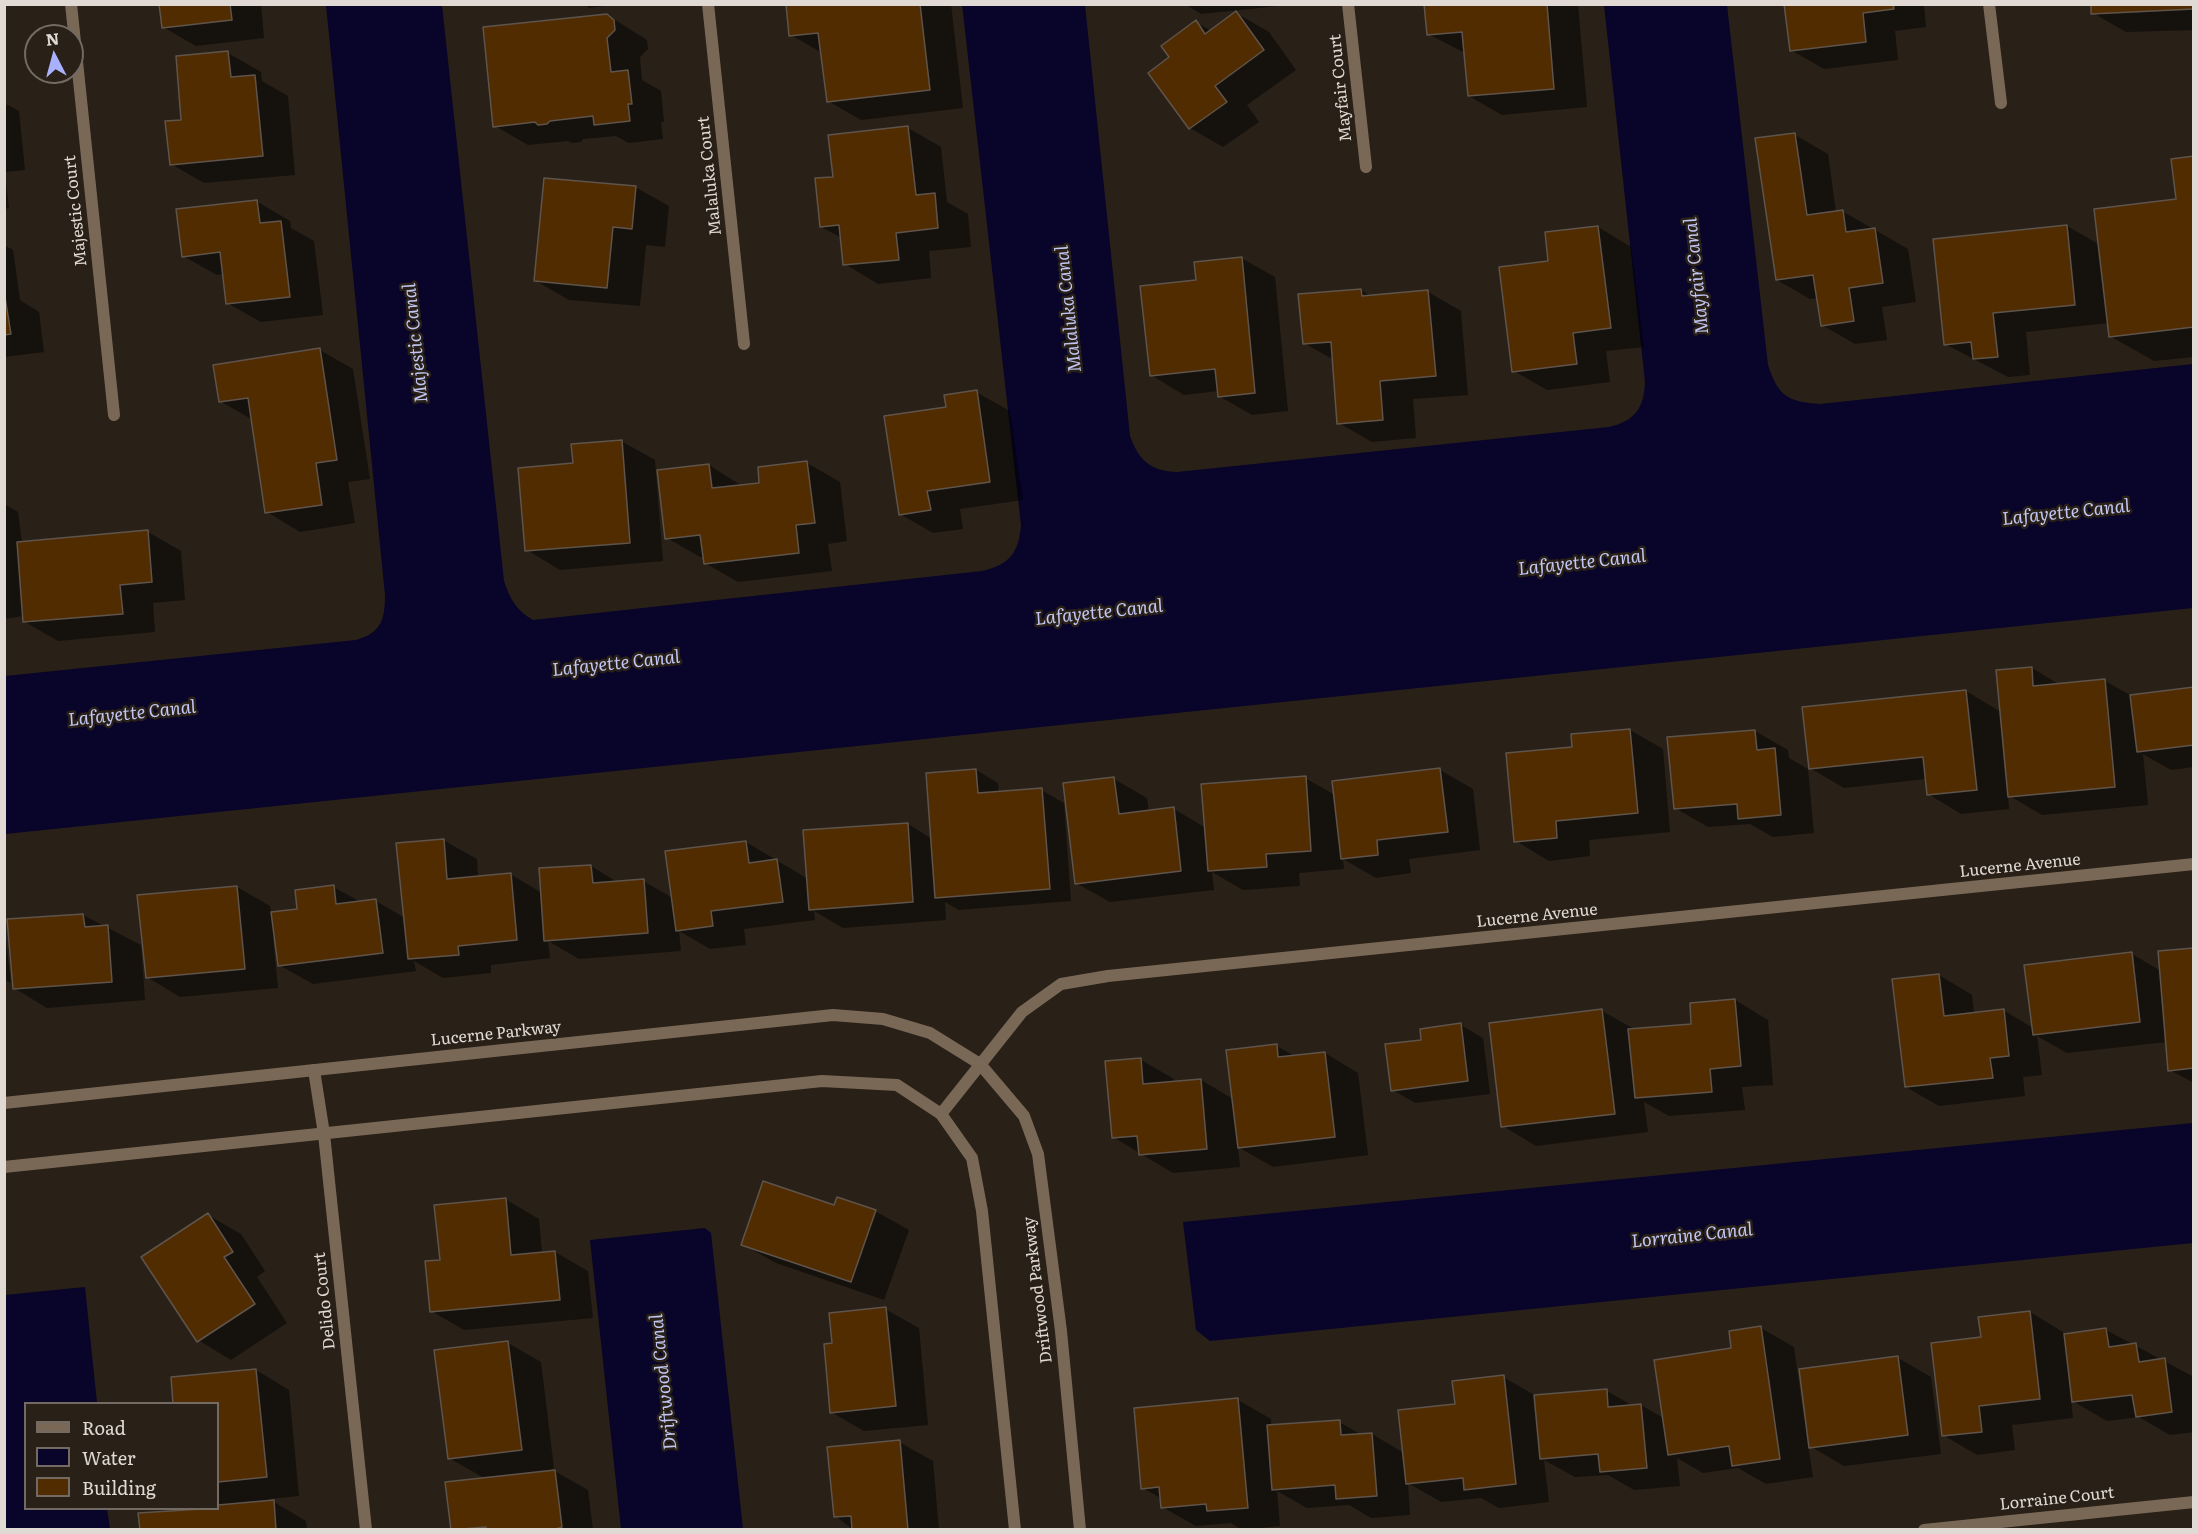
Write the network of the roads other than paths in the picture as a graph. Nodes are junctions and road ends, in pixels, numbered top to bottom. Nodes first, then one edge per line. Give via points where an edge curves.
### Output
1 (71, 4) edge
2 (708, 4) edge
3 (1348, 4) edge
4 (1989, 4) edge
5 (2001, 103) dead end
6 (1366, 167) dead end
7 (744, 344) dead end
8 (114, 415) dead end
9 (2193, 864) edge
10 (980, 1064) junction
11 (314, 1070) junction
12 (4, 1103) edge
13 (941, 1114) junction
14 (324, 1134) junction
15 (4, 1167) edge
16 (2193, 1502) edge
17 (366, 1530) edge
18 (1015, 1530) edge
19 (1080, 1530) edge
20 (1924, 1530) edge

1 - 8 street, Majestic Court
2 - 7 street, Malaluka Court
3 - 6 street, Mayfair Court
4 - 5 street
9 - 10 street, Lucerne Avenue via 1108,976 1061,984 1022,1012
10 - 11 street, Lucerne Parkway via 930,1033 883,1019 833,1015
10 - 13 street, Lucerne Avenue
10 - 19 street, Driftwood Parkway via 1024,1116 1038,1154 1061,1332
11 - 12 street, Lucerne Parkway
11 - 14 street, Delido Court
13 - 14 street via 897,1085 822,1082
13 - 18 street via 972,1158 982,1211
14 - 15 street
14 - 17 street, Delido Court
16 - 20 street, Lorraine Court

